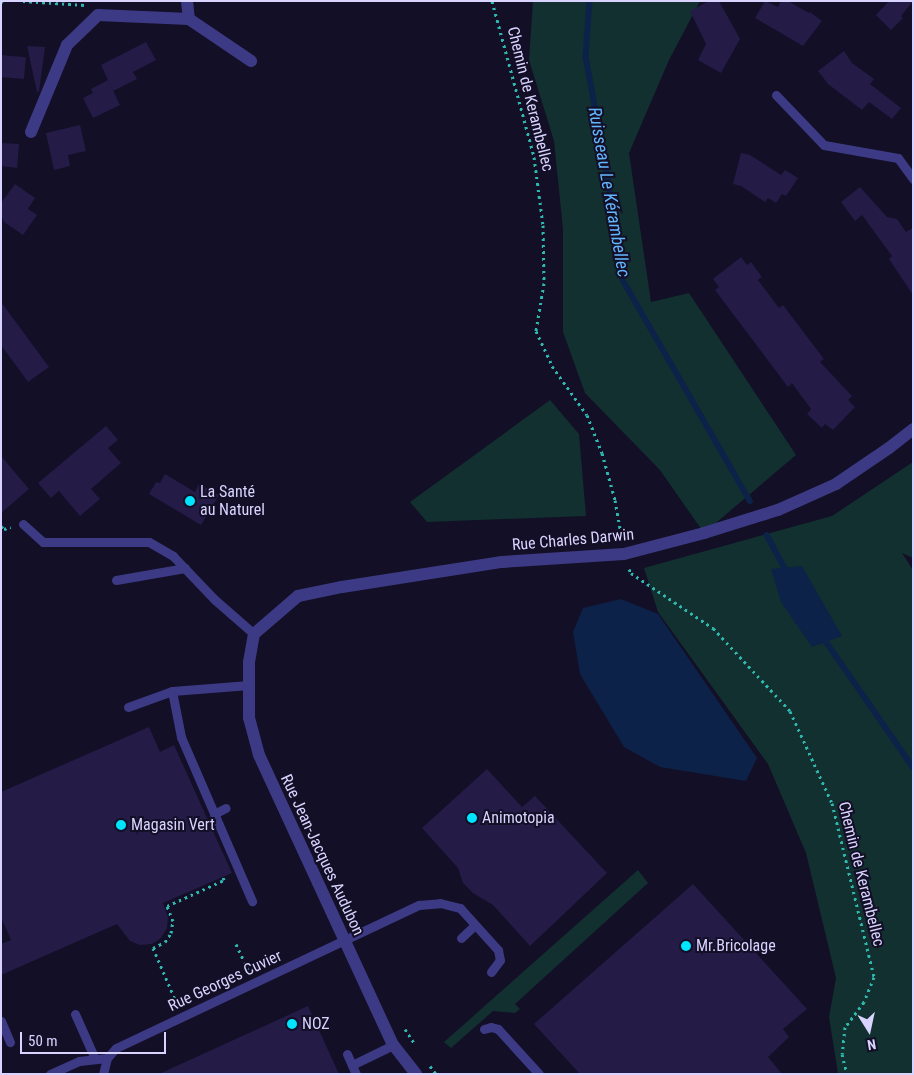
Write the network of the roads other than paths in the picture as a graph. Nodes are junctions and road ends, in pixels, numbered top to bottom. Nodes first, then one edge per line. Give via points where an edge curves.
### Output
1 (187, 1) edge
2 (188, 19) junction
3 (251, 61) dead end
4 (776, 95) dead end
5 (31, 132) dead end
6 (913, 179) edge
7 (913, 429) edge
8 (23, 524) dead end
9 (185, 568) junction
10 (116, 580) dead end
11 (254, 634) junction
12 (249, 685) junction
13 (172, 691) junction
14 (128, 707) dead end
15 (226, 808) dead end
16 (214, 814) junction
17 (252, 901) dead end
18 (475, 925) junction
19 (461, 938) dead end
20 (345, 941) junction
21 (491, 972) dead end
22 (75, 1014) dead end
23 (1, 1021) edge
24 (484, 1029) dead end
25 (10, 1042) dead end
26 (393, 1045) junction
27 (347, 1054) dead end
28 (523, 1057) junction
29 (107, 1058) junction
30 (95, 1059) junction
31 (516, 1063) dead end
32 (354, 1069) edge
33 (50, 1074) edge
34 (103, 1074) edge
35 (416, 1074) edge
36 (539, 1074) edge

1 - 2 street
2 - 3 street
2 - 5 street via 98,15 67,45
4 - 6 lane via 824,145 898,158
7 - 11 street, Rue Charles Darwin via 836,484 778,510 704,534 624,554 502,562 319,591 298,596
8 - 9 lane via 43,542 149,542 173,556
9 - 10 lane
9 - 11 lane
11 - 12 street, Rue Jean-Jacques Audubon
12 - 13 lane
12 - 20 street, Rue Jean-Jacques Audubon via 249,718 259,755
13 - 14 lane
13 - 16 lane via 181,737
15 - 16 lane
16 - 17 lane
18 - 19 lane
18 - 20 lane, Rue Georges Cuvier via 460,908 429,903
18 - 21 lane, Rue Georges Cuvier via 498,950 500,960
20 - 26 street, Rue Jean-Jacques Audubon
20 - 29 lane, Rue Georges Cuvier via 116,1048
22 - 30 lane
23 - 25 lane
24 - 28 lane via 498,1029
26 - 32 lane
26 - 35 street, Rue Jean-Jacques Audubon
27 - 32 lane
28 - 31 lane
28 - 36 lane
29 - 30 lane
29 - 34 lane
30 - 33 lane via 79,1060

